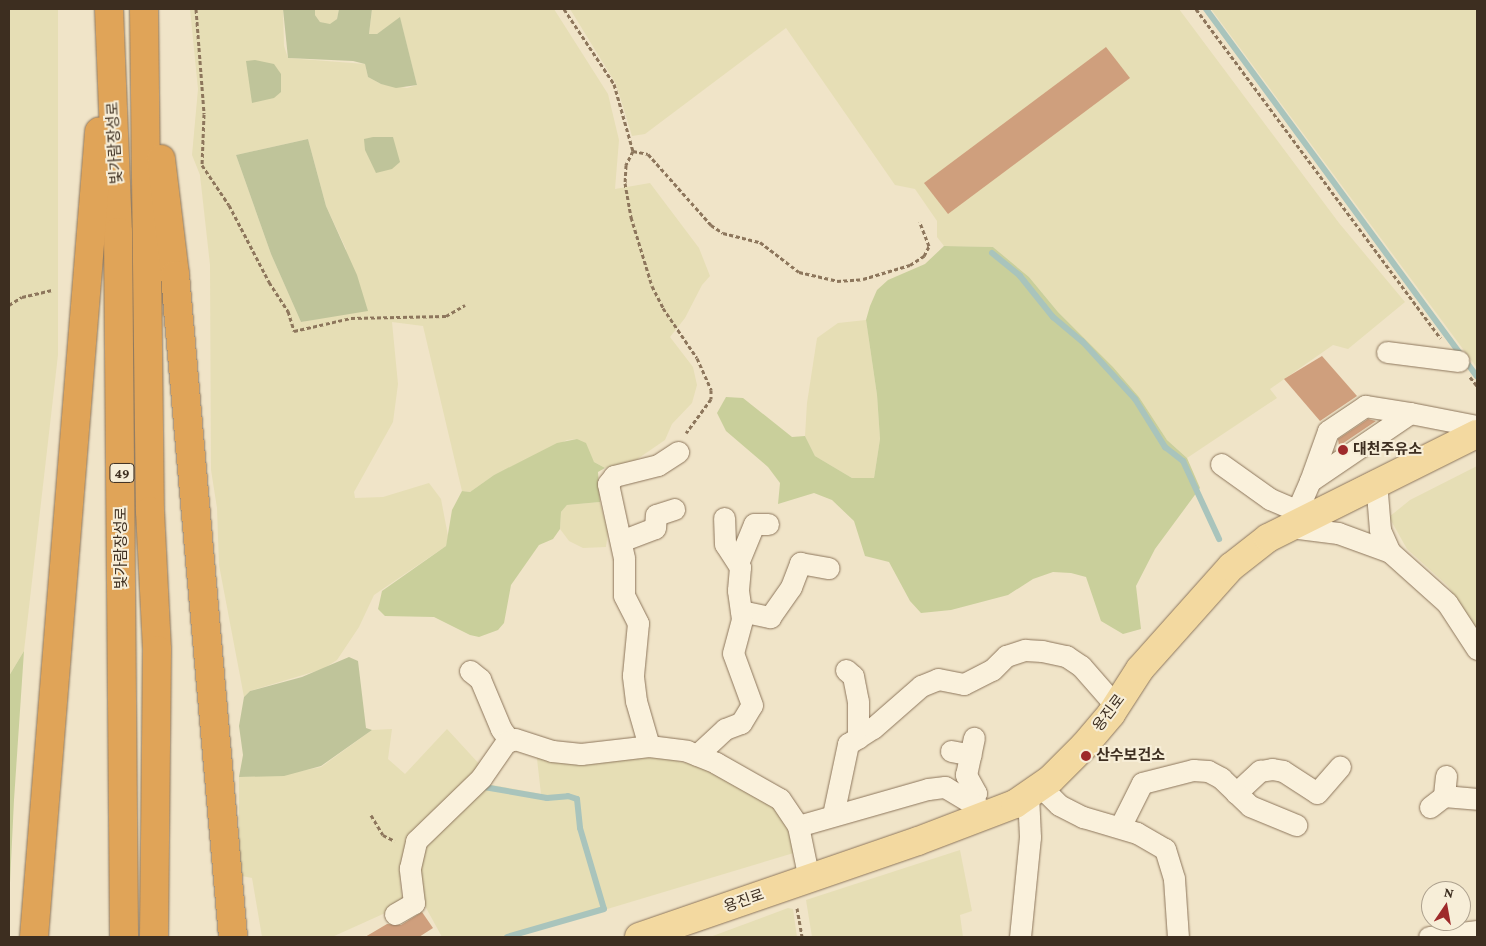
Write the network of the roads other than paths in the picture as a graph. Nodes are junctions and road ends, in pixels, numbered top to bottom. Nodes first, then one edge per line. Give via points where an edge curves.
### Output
1 (109, 13) edge
2 (144, 15) edge
3 (1387, 352) dead end
4 (1458, 361) road end
5 (1410, 413) junction
6 (1477, 426) edge
7 (1477, 434) edge
8 (678, 452) road end
9 (1221, 464) dead end
10 (1310, 481) junction
11 (1376, 481) junction
12 (674, 509) dead end
13 (724, 518) dead end
14 (1294, 519) junction
15 (768, 524) dead end
16 (622, 541) junction
17 (1390, 552) junction
18 (738, 563) junction
19 (829, 568) dead end
20 (741, 611) junction
21 (1477, 649) edge
22 (846, 670) dead end
23 (470, 671) dead end
24 (1116, 706) junction
25 (858, 738) junction
26 (510, 741) junction
27 (649, 746) junction
28 (950, 751) dead end
29 (697, 755) junction
30 (1340, 768) dead end
31 (1034, 791) junction
32 (1236, 793) junction
33 (1440, 793) dead end
34 (1477, 799) edge
35 (980, 808) junction
36 (833, 815) junction
37 (1296, 825) dead end
38 (798, 826) junction
39 (1120, 827) junction
40 (801, 882) junction
41 (395, 914) dead end
42 (1477, 932) edge
43 (34, 937) edge
44 (124, 937) edge
45 (154, 937) edge
46 (233, 937) edge
47 (639, 937) edge
48 (1020, 937) edge
49 (1178, 937) edge
50 (1428, 937) edge

1 - 43 highway
1 - 44 highway, 빛가람장성로 / 49 via 119,242
2 - 45 highway, 빛가람장성로 / 49 via 150,511 157,650
2 - 46 highway via 175,275
3 - 4 lane
5 - 6 lane
5 - 10 lane
5 - 10 lane via 1365,406 1342,421 1328,432
7 - 11 main road, 용진로
8 - 16 lane via 658,465 610,478 610,502
9 - 14 lane
10 - 14 lane
11 - 14 main road, 용진로
11 - 17 lane via 1380,530
12 - 16 lane via 656,515 655,528
13 - 18 lane via 725,544
14 - 17 lane
14 - 24 main road, 용진로 via 1231,567 1140,669
15 - 18 lane via 754,524
16 - 27 lane via 624,595 638,624 632,675
17 - 21 lane via 1447,604
18 - 20 lane
19 - 20 lane via 800,563 791,587 770,617
20 - 29 lane via 733,653 752,705 750,713 741,723 725,729
22 - 25 lane via 853,676 858,701
23 - 26 lane via 480,679 501,730
24 - 25 lane via 1080,666 1066,656 1025,650 1006,656 992,670 964,684 938,679 921,686
24 - 31 main road, 용진로 via 1077,752
25 - 36 lane via 848,744
26 - 27 lane via 515,739 552,751 581,754
26 - 41 lane via 472,788 426,829 414,849 410,882 414,903
27 - 29 lane
28 - 35 lane via 973,746 966,775
29 - 38 lane via 771,792 790,811
30 - 32 lane via 1317,793 1283,771 1272,769 1260,771
31 - 35 main road, 용진로
31 - 39 lane via 1083,817
31 - 48 lane
32 - 37 lane via 1250,806
32 - 39 lane via 1208,771 1193,770 1154,778 1142,783
33 - 34 lane
35 - 36 lane via 945,787
35 - 40 main road, 용진로
36 - 38 lane
38 - 40 lane
39 - 49 lane via 1166,849 1174,879
40 - 47 main road, 용진로
42 - 50 lane

